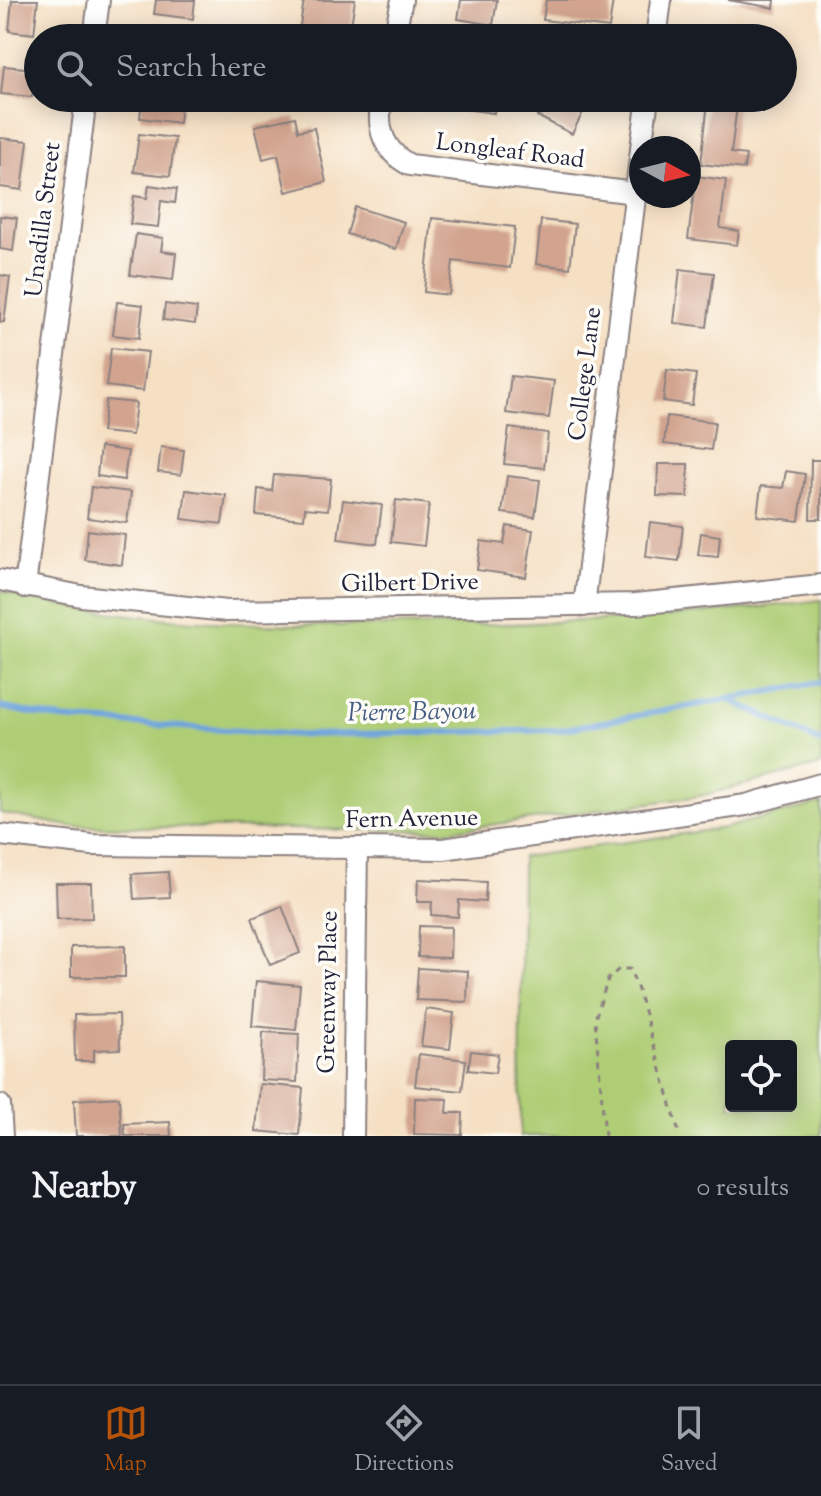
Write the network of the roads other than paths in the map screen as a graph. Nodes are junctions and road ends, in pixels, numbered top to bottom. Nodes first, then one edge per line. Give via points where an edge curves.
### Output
1 (99, 0) edge
2 (402, 0) edge
3 (661, 0) edge
4 (96, 24) edge
5 (397, 24) edge
6 (658, 24) edge
7 (84, 112) edge
8 (381, 112) edge
9 (646, 112) edge
10 (643, 136) edge
11 (629, 192) edge
12 (633, 208) edge
13 (0, 580) edge
14 (821, 585) edge
15 (25, 587) junction
16 (584, 606) junction
17 (821, 784) edge
18 (0, 835) edge
19 (357, 848) junction
20 (0, 1105) edge
21 (2, 1136) edge
22 (353, 1136) edge

1 - 4 street
2 - 5 street
3 - 6 street
7 - 15 street, Unadilla Street
8 - 11 street, Longleaf Road via 380,132 389,148 410,165
9 - 10 street, College Lane
12 - 16 street, College Lane
13 - 15 street, Gilbert Drive
14 - 16 street, Gilbert Drive
15 - 16 street, Gilbert Drive via 227,611
17 - 19 street, Fern Avenue via 746,805 504,843
18 - 19 street, Fern Avenue via 92,845
19 - 22 street, Greenway Place
20 - 21 street

